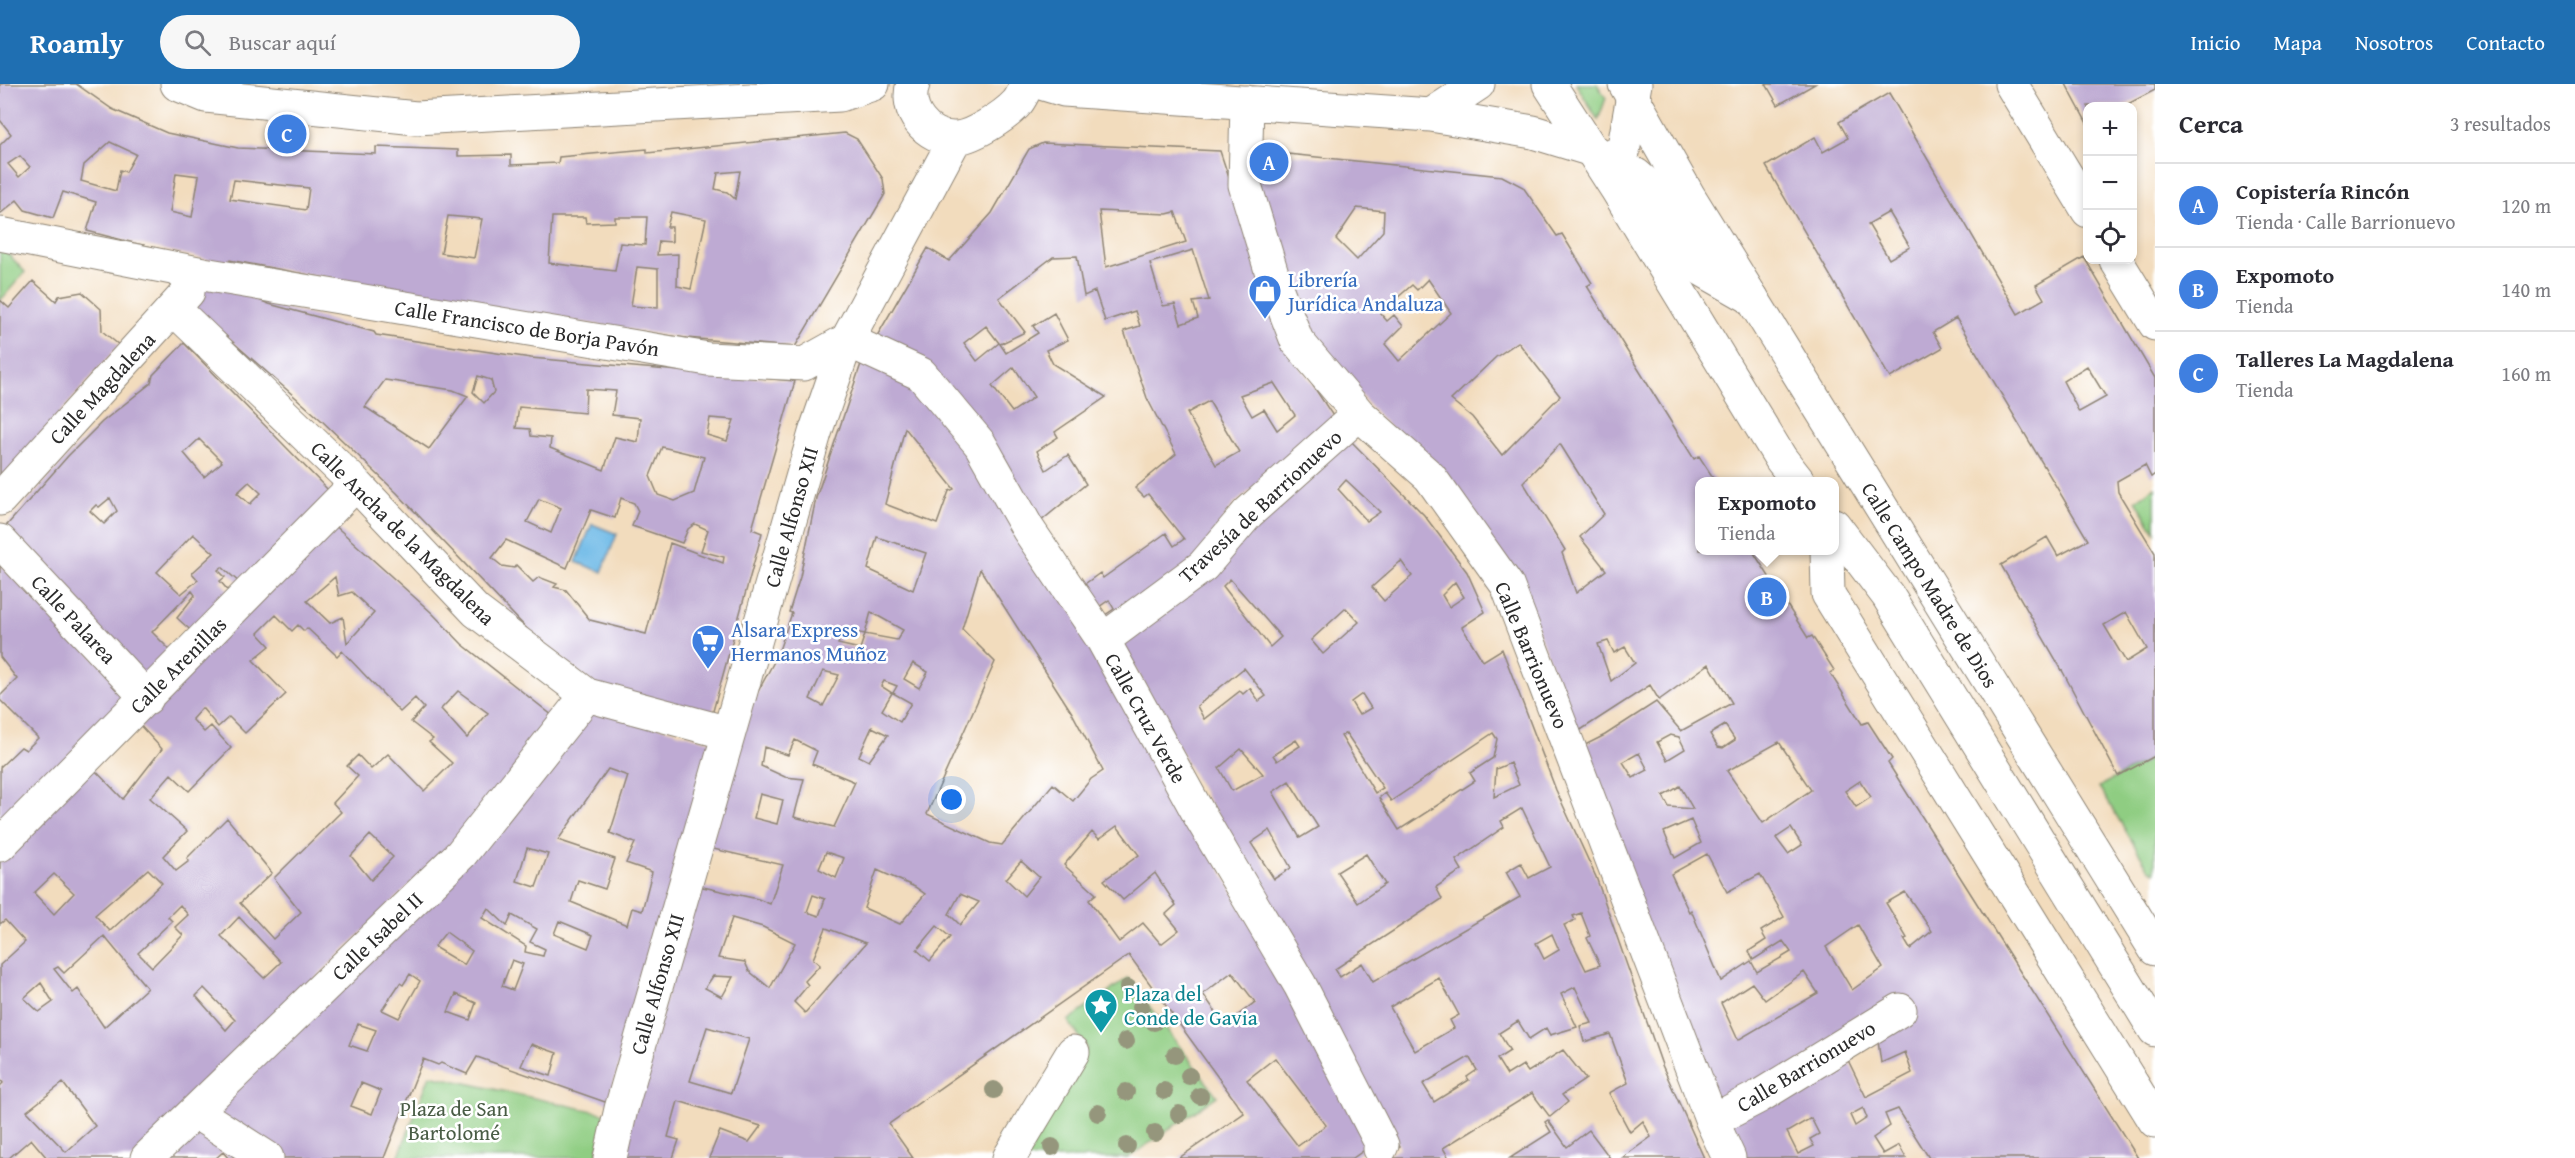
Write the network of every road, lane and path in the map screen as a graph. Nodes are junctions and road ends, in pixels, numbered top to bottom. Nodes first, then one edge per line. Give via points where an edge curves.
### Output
1 (177, 84) edge
2 (873, 84) edge
3 (1028, 84) edge
4 (1044, 84) edge
5 (1478, 84) edge
6 (1549, 84) edge
7 (2011, 84) edge
8 (1631, 88) edge
9 (840, 95) junction
10 (913, 99) edge
11 (1247, 102) junction
12 (1431, 115) junction
13 (956, 138) junction
14 (1592, 150) junction
15 (1618, 177) junction
16 (2087, 210) edge
17 (0, 234) edge
18 (2118, 264) edge
19 (203, 274) junction
20 (1752, 298) junction
21 (174, 309) junction
22 (2155, 324) edge
23 (847, 340) junction
24 (1359, 414) junction
25 (1795, 477) edge
26 (356, 484) junction
27 (0, 499) edge
28 (1839, 532) edge
29 (0, 541) edge
30 (1827, 555) edge
31 (1103, 640) junction
32 (587, 695) junction
33 (147, 698) junction
34 (728, 733) junction
35 (0, 845) edge
36 (2155, 949) edge
37 (1900, 1010) dead end
38 (2155, 1030) edge
39 (1072, 1052) dead end
40 (197, 1113) junction
41 (1712, 1121) junction
42 (2155, 1121) edge
43 (1377, 1155) edge
44 (147, 1158) edge
45 (267, 1158) edge
46 (610, 1158) edge
47 (1010, 1158) edge
48 (1730, 1158) edge

1 - 9 street via 206,96 416,118
2 - 9 street
3 - 13 street via 1016,104 989,125
4 - 11 street via 1064,90
5 - 12 street
6 - 14 street
7 - 16 street
8 - 15 street, Calle Campo Madre de Dios
8 - 20 street, Calle Campo Madre de Dios via 1688,195
9 - 10 street
10 - 13 street via 933,133
11 - 12 street
11 - 24 street, Calle Barrionuevo via 1245,185 1276,290 1297,340
12 - 14 street via 1526,130
13 - 23 street, Calle Alfonso XII
14 - 15 street
15 - 20 street via 1636,175 1656,192 1703,270
15 - 25 street
17 - 19 street, Calle Francisco de Borja Pavón
18 - 22 street
19 - 21 street, Calle Magdalena
19 - 23 street, Calle Francisco de Borja Pavón via 708,358 804,364
20 - 36 street, Calle Campo Madre de Dios
21 - 26 street, Calle Ancha de la Magdalena
21 - 27 street, Calle Magdalena
23 - 31 street, Calle Cruz Verde via 921,374 980,444 1028,529
23 - 34 street, Calle Alfonso XII via 815,433
24 - 31 street, Travesía de Barrionuevo via 1248,513 1203,566
24 - 41 street, Calle Barrionuevo via 1430,477 1507,585
26 - 32 street, Calle Ancha de la Magdalena via 476,610
26 - 33 street, Calle Arenillas
28 - 38 street, Calle Campo Madre de Dios via 1888,596
29 - 33 street, Calle Palarea
30 - 42 street via 1828,594
31 - 43 street, Calle Cruz Verde via 1200,816 1300,985 1382,1145
32 - 34 street, Calle Ancha de la Magdalena
32 - 40 street, Calle Isabel II via 461,854
33 - 35 street, Calle Arenillas
34 - 46 street, Calle Alfonso XII
37 - 41 street, Calle Barrionuevo
39 - 47 street
40 - 44 street, Calle Isabel II
40 - 45 street
41 - 48 street, Calle Barrionuevo

